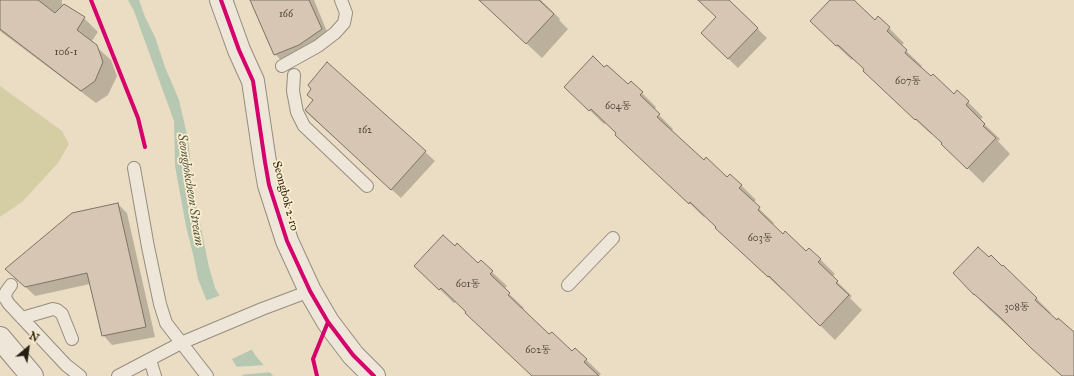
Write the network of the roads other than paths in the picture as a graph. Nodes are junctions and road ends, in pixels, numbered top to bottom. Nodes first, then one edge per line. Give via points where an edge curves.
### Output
1 (221, 0) edge
2 (341, 0) edge
3 (282, 66) dead end
4 (294, 75) dead end
5 (134, 168) dead end
6 (367, 186) dead end
7 (613, 238) dead end
8 (11, 285) dead end
9 (568, 285) dead end
10 (310, 291) junction
11 (22, 318) junction
12 (0, 338) edge
13 (72, 339) dead end
14 (181, 344) junction
15 (150, 360) junction
16 (32, 376) edge
17 (80, 376) edge
18 (118, 376) edge
19 (155, 376) edge
20 (207, 376) edge
21 (374, 376) edge

1 - 10 street, Seongbok 2-ro via 253,81 269,185 287,241
2 - 3 lane via 346,13 344,23 335,34
4 - 6 lane via 297,112 304,126
5 - 14 lane via 160,304 166,323
7 - 9 lane
8 - 11 lane via 5,298
10 - 14 lane
10 - 21 street, Seongbok 2-ro via 328,322
11 - 13 lane via 57,310 62,314
11 - 17 lane via 66,365
12 - 16 street
14 - 15 lane
14 - 20 lane
15 - 18 lane
15 - 19 lane

